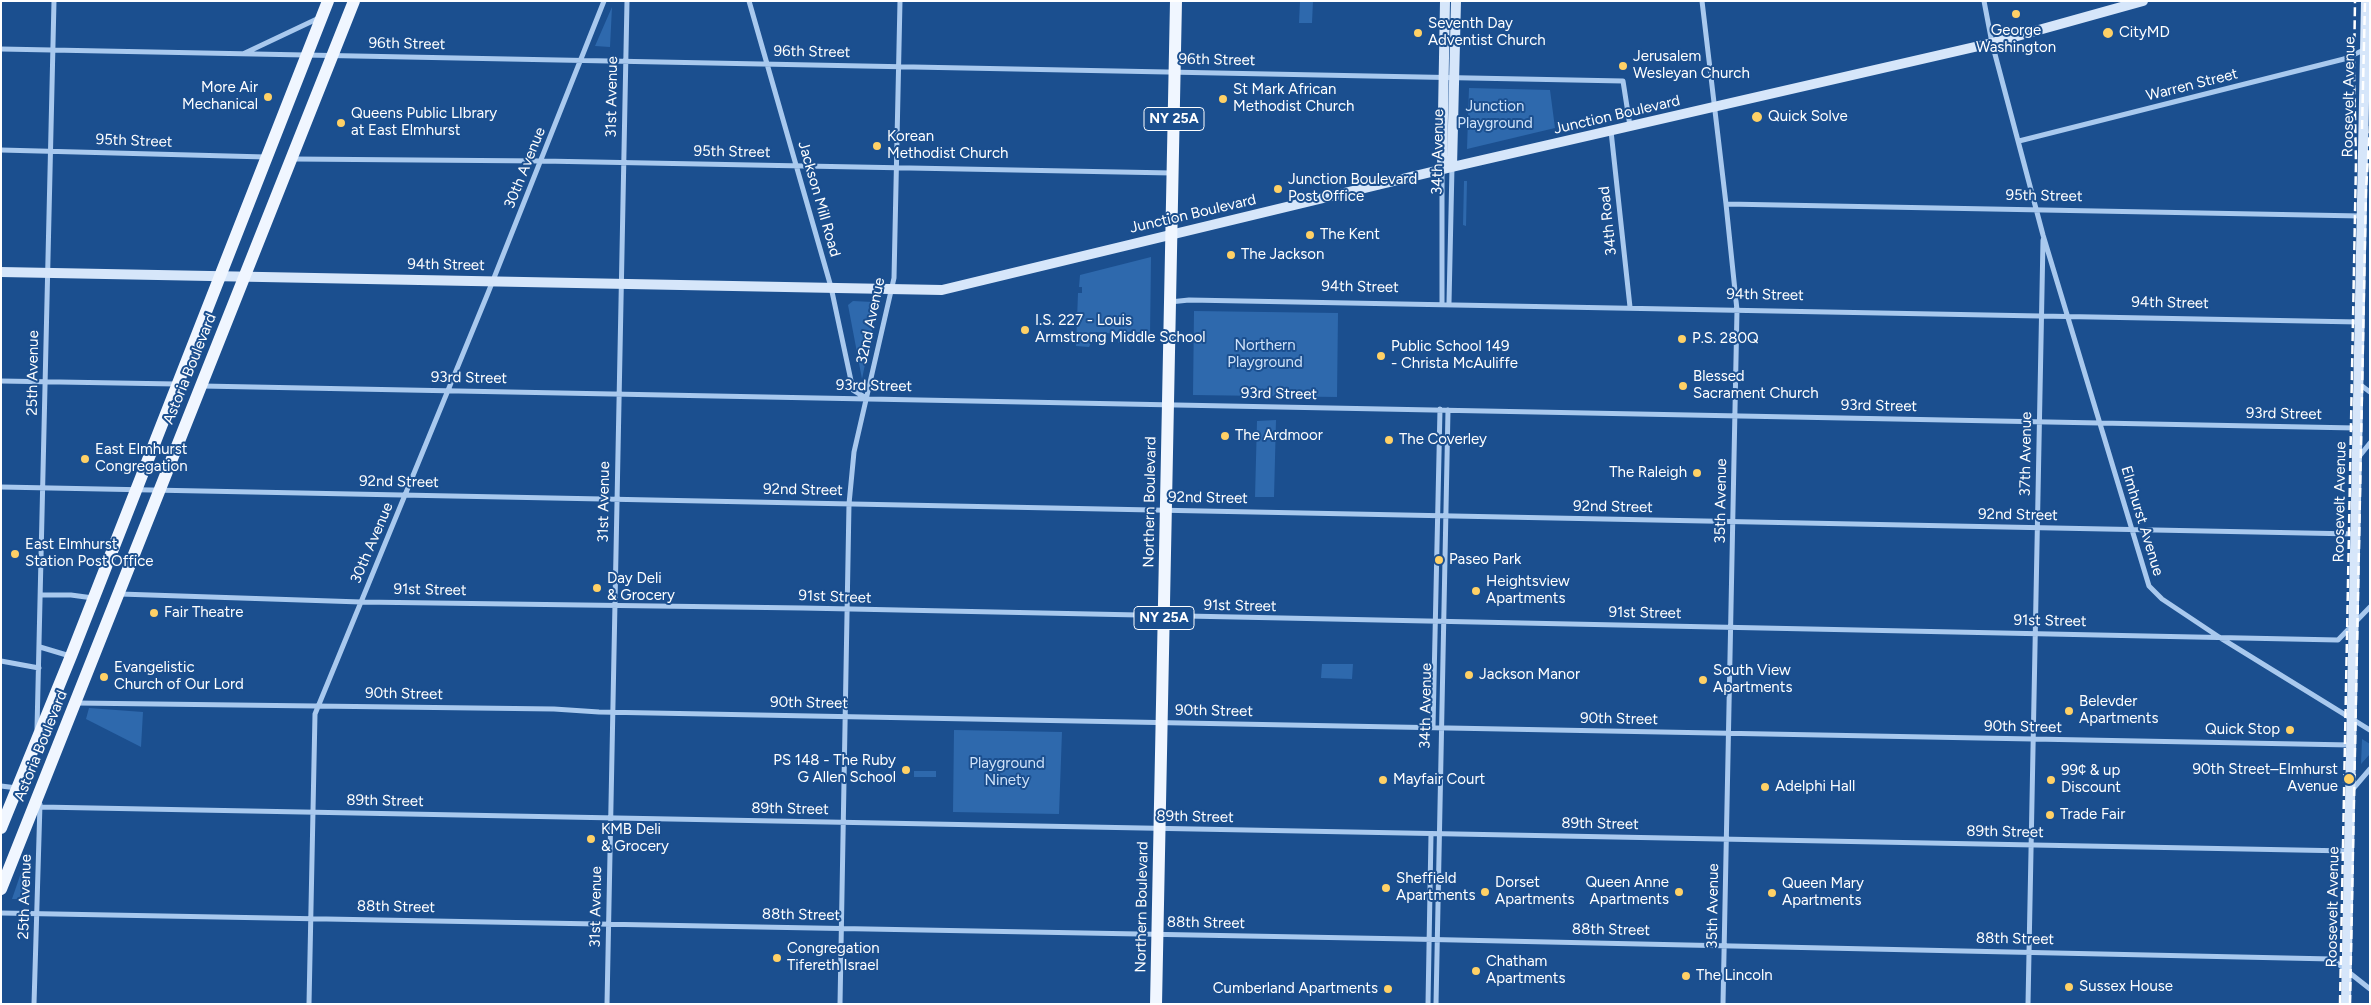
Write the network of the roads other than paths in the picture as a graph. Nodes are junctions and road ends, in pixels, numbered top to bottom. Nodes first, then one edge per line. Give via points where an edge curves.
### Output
1 (54, 1) edge
2 (328, 1) edge
3 (604, 1) edge
4 (627, 1) edge
5 (749, 1) edge
6 (900, 1) edge
7 (1176, 1) edge
8 (1445, 1) edge
9 (1456, 1) edge
10 (1702, 1) edge
11 (1984, 1) edge
12 (2143, 1) edge
13 (2366, 1) edge
14 (354, 2) edge
15 (322, 17) junction
16 (1992, 43) junction
17 (2367, 48) edge
18 (1, 49) edge
19 (53, 50) junction
20 (243, 54) junction
21 (306, 55) junction
22 (332, 55) junction
23 (582, 59) junction
24 (626, 60) junction
25 (768, 64) junction
26 (898, 66) junction
27 (1175, 72) junction
28 (1443, 76) junction
29 (1454, 76) junction
30 (1714, 108) junction
31 (1630, 126) junction
32 (1611, 131) junction
33 (2019, 141) junction
34 (1, 150) edge
35 (50, 151) junction
36 (266, 157) junction
37 (291, 159) junction
38 (2366, 160) edge
39 (542, 161) junction
40 (624, 162) junction
41 (796, 166) junction
42 (896, 168) junction
43 (1447, 169) junction
44 (1173, 173) junction
45 (1726, 204) junction
46 (2037, 209) junction
47 (2361, 216) junction
48 (1172, 234) junction
49 (2043, 235) junction
50 (1, 272) edge
51 (48, 273) junction
52 (2365, 276) edge
53 (219, 277) junction
54 (245, 278) junction
55 (493, 281) junction
56 (621, 283) junction
57 (831, 287) junction
58 (890, 289) junction
59 (1170, 302) junction
60 (1442, 303) junction
61 (1449, 304) junction
62 (1630, 308) junction
63 (1737, 310) junction
64 (2041, 317) junction
65 (2068, 317) junction
66 (2359, 322) junction
67 (1, 381) edge
68 (46, 382) junction
69 (2357, 382) junction
70 (178, 384) junction
71 (201, 386) junction
72 (449, 390) junction
73 (2370, 392) edge
74 (619, 393) junction
75 (867, 398) junction
76 (1168, 404) junction
77 (1440, 409) junction
78 (1448, 410) junction
79 (1736, 416) junction
80 (2039, 422) junction
81 (2100, 423) junction
82 (2356, 428) junction
83 (2370, 443) edge
84 (2356, 460) junction
85 (1, 487) edge
86 (43, 487) junction
87 (135, 489) junction
88 (159, 491) junction
89 (406, 495) junction
90 (617, 499) junction
91 (849, 504) junction
92 (1166, 510) junction
93 (1438, 515) junction
94 (1445, 516) junction
95 (1733, 522) junction
96 (2037, 528) junction
97 (2132, 530) junction
98 (2355, 534) junction
99 (119, 594) junction
100 (41, 595) junction
101 (94, 598) junction
102 (361, 602) junction
103 (615, 606) junction
104 (2370, 607) edge
105 (847, 610) junction
106 (1164, 616) junction
107 (1436, 621) junction
108 (1443, 622) junction
109 (2354, 625) junction
110 (1731, 627) junction
111 (2035, 633) junction
112 (2219, 637) junction
113 (40, 647) junction
114 (71, 656) junction
115 (1, 661) edge
116 (39, 668) junction
117 (76, 703) junction
118 (318, 705) junction
119 (613, 711) junction
120 (845, 716) junction
121 (2352, 719) junction
122 (1162, 722) junction
123 (1433, 727) junction
124 (1441, 728) junction
125 (2370, 730) edge
126 (1729, 734) junction
127 (2033, 740) junction
128 (36, 744) junction
129 (2351, 745) junction
130 (2370, 769) edge
131 (1, 786) edge
132 (17, 788) junction
133 (40, 791) junction
134 (2350, 792) junction
135 (40, 807) junction
136 (312, 812) junction
137 (611, 818) junction
138 (843, 822) junction
139 (1, 828) edge
140 (1160, 828) junction
141 (1431, 834) junction
142 (1439, 834) junction
143 (1727, 840) junction
144 (2031, 845) junction
145 (2349, 851) junction
146 (1, 889) edge
147 (1, 912) edge
148 (38, 912) junction
149 (311, 917) junction
150 (609, 924) junction
151 (841, 928) junction
152 (1158, 934) junction
153 (1429, 939) junction
154 (1437, 939) junction
155 (1725, 945) junction
156 (2029, 951) junction
157 (2346, 969) junction
158 (2370, 989) edge
159 (34, 1004) edge
160 (309, 1004) edge
161 (607, 1004) edge
162 (840, 1004) edge
163 (1156, 1004) edge
164 (1428, 1004) edge
165 (1436, 1004) edge
166 (1723, 1004) edge
167 (2028, 1004) edge
168 (2346, 1004) edge

1 - 19 street, 25th Avenue
2 - 15 main road, Astoria Boulevard
3 - 23 street, 30th Avenue
4 - 24 street, 31st Avenue
5 - 25 street, Jackson Mill Road
6 - 26 street, 32nd Avenue
7 - 27 main road, Northern Boulevard / NY 25A
8 - 28 main road, 34th Avenue
9 - 29 main road, 34th Avenue
10 - 30 street, 35th Avenue
11 - 16 street
12 - 16 main road, Junction Boulevard
13 - 17 main road, Roosevelt Avenue
14 - 22 main road, Astoria Boulevard
15 - 20 street
15 - 21 main road, Astoria Boulevard
16 - 30 main road, Junction Boulevard
16 - 33 street
17 - 33 street, Warren Street via 2344,59
17 - 38 main road, Roosevelt Avenue
18 - 19 street, 96th Street
19 - 20 street, 96th Street
19 - 35 street, 25th Avenue
20 - 21 street, 96th Street
21 - 22 street, 96th Street
21 - 36 main road, Astoria Boulevard
22 - 23 street, 96th Street
22 - 37 main road, Astoria Boulevard
23 - 24 street, 96th Street
23 - 39 street, 30th Avenue
24 - 25 street, 96th Street
24 - 40 street, 31st Avenue
25 - 26 street, 96th Street
25 - 41 street, Jackson Mill Road
26 - 27 street, 96th Street
26 - 42 street, 32nd Avenue
27 - 28 street, 96th Street
27 - 44 main road, Northern Boulevard / NY 25A
28 - 29 street, 96th Street
28 - 43 main road, 34th Avenue
29 - 31 street, 96th Street via 1623,81
29 - 43 main road, 34th Avenue
30 - 31 main road, Junction Boulevard
30 - 45 street, 35th Avenue
31 - 32 main road, Junction Boulevard
32 - 43 main road, Junction Boulevard
32 - 62 street, 34th Road
33 - 46 street
34 - 35 street, 95th Street
35 - 36 street, 95th Street
35 - 51 street, 25th Avenue
36 - 53 main road, Astoria Boulevard
37 - 39 street, 95th Street
37 - 54 main road, Astoria Boulevard
38 - 47 main road, Roosevelt Avenue
39 - 40 street, 95th Street
39 - 55 street, 30th Avenue
40 - 41 street, 95th Street
40 - 56 street, 31st Avenue
41 - 42 street, 95th Street
41 - 57 street, Jackson Mill Road
42 - 44 street, 95th Street
42 - 58 street, 32nd Avenue via 894,278
43 - 48 main road, Junction Boulevard
43 - 60 street, 34th Avenue
43 - 61 street, 34th Avenue
44 - 48 main road, Northern Boulevard / NY 25A
45 - 46 street, 95th Street
45 - 63 street, 35th Avenue
46 - 47 street, 95th Street
46 - 49 street, Elmhurst Avenue
47 - 52 main road, Roosevelt Avenue
48 - 58 main road, Junction Boulevard via 942,290
48 - 59 main road, Northern Boulevard / NY 25A
49 - 64 street, 37th Avenue
49 - 65 street, Elmhurst Avenue
50 - 51 main road, 94th Street
51 - 53 main road, 94th Street
51 - 68 street, 25th Avenue
52 - 66 main road, Roosevelt Avenue
53 - 54 main road, 94th Street
53 - 70 main road, Astoria Boulevard
54 - 55 main road, 94th Street
54 - 71 main road, Astoria Boulevard
55 - 56 main road, 94th Street
55 - 72 street, 30th Avenue
56 - 57 main road, 94th Street
56 - 74 street, 31st Avenue
57 - 58 main road, 94th Street
57 - 75 street, Jackson Mill Road via 853,390
58 - 75 street, 32nd Avenue
59 - 60 street, 94th Street
59 - 76 main road, Northern Boulevard / NY 25A
60 - 61 street, 94th Street
61 - 62 street, 94th Street
62 - 63 street, 94th Street
63 - 64 street, 94th Street
63 - 79 street, 35th Avenue
64 - 65 street, 94th Street
64 - 80 street, 37th Avenue
65 - 66 street, 94th Street
65 - 81 street, Elmhurst Avenue
66 - 69 main road, Roosevelt Avenue
67 - 68 street
68 - 70 street
68 - 86 street, 25th Avenue
69 - 73 street
69 - 82 main road, Roosevelt Avenue
70 - 87 main road, Astoria Boulevard
71 - 72 street, 93rd Street
71 - 88 main road, Astoria Boulevard
72 - 74 street, 93rd Street
72 - 89 street, 30th Avenue
74 - 75 street, 93rd Street
74 - 90 street, 31st Avenue
75 - 76 street, 93rd Street
75 - 91 street, 32nd Avenue via 853,460
76 - 77 street, 93rd Street
76 - 92 main road, Northern Boulevard / NY 25A
77 - 78 street, 93rd Street
77 - 93 street, 34th Avenue
78 - 79 street, 93rd Street
78 - 94 street, 34th Avenue
79 - 80 street, 93rd Street
79 - 95 street, 35th Avenue
80 - 81 street, 93rd Street
80 - 96 street, 37th Avenue
81 - 82 street, 93rd Street
81 - 97 street, Elmhurst Avenue
82 - 84 main road, Roosevelt Avenue
83 - 84 street
84 - 98 main road, Roosevelt Avenue
85 - 86 street, 92nd Street
86 - 87 street, 92nd Street
86 - 100 street, 25th Avenue
87 - 88 street, 92nd Street
87 - 101 main road, Astoria Boulevard
88 - 89 street, 92nd Street
88 - 99 main road, Astoria Boulevard
89 - 90 street, 92nd Street
89 - 102 street, 30th Avenue
90 - 91 street, 92nd Street
90 - 103 street, 31st Avenue
91 - 92 street, 92nd Street
91 - 105 street, 32nd Avenue
92 - 93 street, 92nd Street
92 - 106 main road, Northern Boulevard / NY 25A
93 - 94 street, 92nd Street
93 - 107 street, 34th Avenue
94 - 95 street, 92nd Street
94 - 108 street, 34th Avenue
95 - 96 street, 92nd Street
95 - 110 street, 35th Avenue
96 - 97 street, 92nd Street
96 - 111 street, 37th Avenue
97 - 98 street, 92nd Street
97 - 112 street, Elmhurst Avenue via 2149,586 2162,599
98 - 109 main road, Roosevelt Avenue
99 - 102 street, 91st Street
99 - 117 main road, Astoria Boulevard
100 - 101 street
100 - 113 street, 25th Avenue
101 - 114 main road, Astoria Boulevard
102 - 103 street, 91st Street
102 - 118 street, 30th Avenue
103 - 105 street, 91st Street
103 - 119 street, 31st Avenue
104 - 109 street, 91st Street
105 - 106 street, 91st Street
105 - 120 street, 32nd Avenue
106 - 107 street, 91st Street
106 - 122 main road, Northern Boulevard / NY 25A
107 - 108 street, 91st Street
107 - 123 street, 34th Avenue
108 - 110 street, 91st Street
108 - 124 street, 34th Avenue
109 - 112 street, 91st Street via 2340,640
109 - 121 main road, Roosevelt Avenue
110 - 111 street, 91st Street
110 - 126 street, 35th Avenue
111 - 112 street, 91st Street
111 - 127 street, 37th Avenue
112 - 121 street, Elmhurst Avenue
113 - 114 street
113 - 116 street, 25th Avenue
114 - 128 main road, Astoria Boulevard
115 - 116 street
116 - 128 street, 25th Avenue
117 - 118 street, 90th Street
117 - 133 main road, Astoria Boulevard
118 - 119 street, 90th Street
118 - 136 street, 30th Avenue via 314,714
119 - 120 street, 90th Street
119 - 137 street, 31st Avenue
120 - 122 street, 90th Street
120 - 138 street, 32nd Avenue
121 - 125 street, Elmhurst Avenue
121 - 129 main road, Roosevelt Avenue
122 - 123 street, 90th Street
122 - 140 main road, Northern Boulevard / NY 25A
123 - 124 street, 90th Street
124 - 126 street, 90th Street
124 - 142 street, 34th Avenue
126 - 127 street, 90th Street
126 - 143 street, 35th Avenue
127 - 129 street, 90th Street
127 - 144 street, 37th Avenue
128 - 132 main road, Astoria Boulevard
129 - 134 main road, Roosevelt Avenue
130 - 134 street
131 - 132 street
132 - 139 main road, Astoria Boulevard
133 - 135 street, 25th Avenue
133 - 146 main road, Astoria Boulevard
134 - 145 main road, Roosevelt Avenue
135 - 136 street, 89th Street
135 - 148 street, 25th Avenue
136 - 137 street, 89th Street
136 - 149 street, 30th Avenue
137 - 138 street, 89th Street
137 - 150 street, 31st Avenue
138 - 140 street, 89th Street
138 - 151 street, 32nd Avenue
140 - 141 street, 89th Street
140 - 152 main road, Northern Boulevard / NY 25A
141 - 142 street, 89th Street
141 - 153 street
142 - 143 street, 89th Street
142 - 154 street, 34th Avenue
143 - 144 street, 89th Street
143 - 155 street, 35th Avenue
144 - 145 street, 89th Street
144 - 156 street, 37th Avenue
145 - 157 main road, Roosevelt Avenue
147 - 148 street, 88th Street
148 - 149 street, 88th Street
148 - 159 street, 25th Avenue
149 - 150 street, 88th Street
149 - 160 street, 30th Avenue
150 - 151 street, 88th Street
150 - 161 street, 31st Avenue
151 - 152 street, 88th Street
151 - 162 street, 32nd Avenue
152 - 153 street, 88th Street
152 - 163 main road, Northern Boulevard / NY 25A
153 - 154 street, 88th Street
153 - 164 street
154 - 155 street, 88th Street
154 - 165 street, 34th Avenue
155 - 156 street, 88th Street
155 - 166 street, 35th Avenue
156 - 157 street, 88th Street via 2332,959
156 - 167 street, 37th Avenue
157 - 158 street, 88th Street
157 - 168 main road, Roosevelt Avenue

